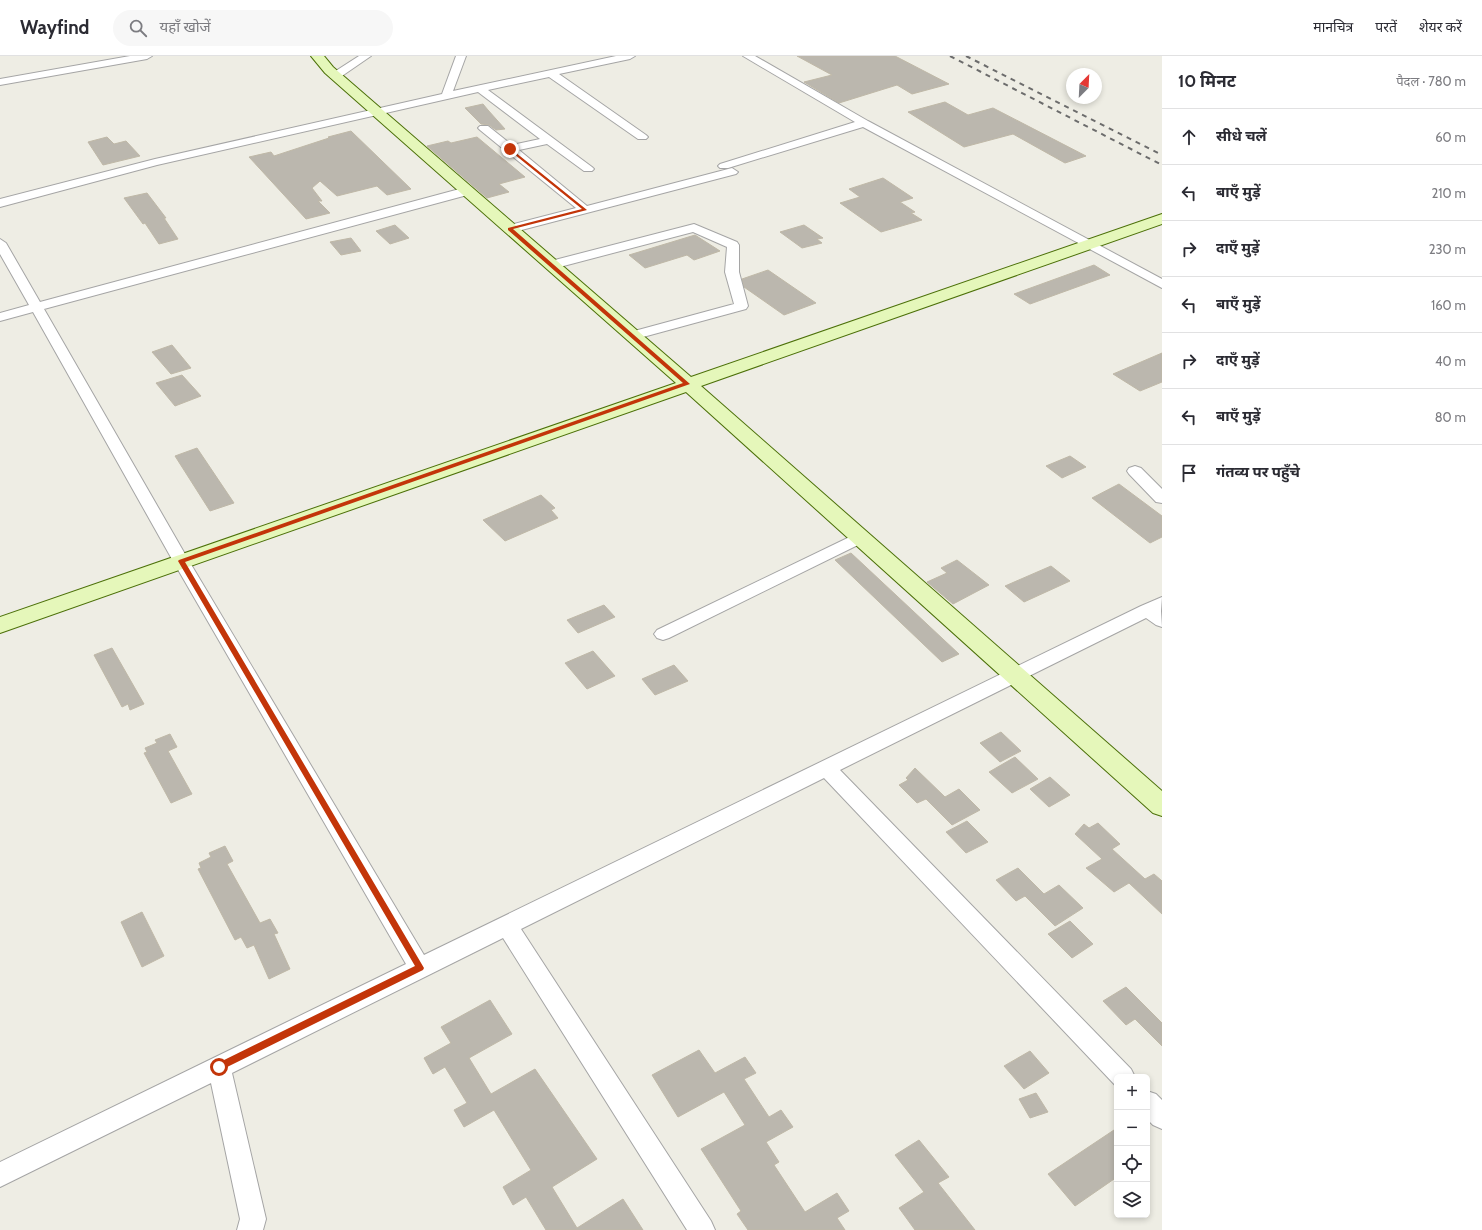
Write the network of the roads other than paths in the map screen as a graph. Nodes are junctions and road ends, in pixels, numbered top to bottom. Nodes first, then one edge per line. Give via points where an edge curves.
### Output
1 (147, 56) edge
2 (317, 56) edge
3 (366, 56) edge
4 (461, 56) edge
5 (630, 56) edge
6 (748, 56) edge
7 (550, 73) junction
8 (335, 76) junction
9 (0, 82) edge
10 (480, 89) junction
11 (446, 96) junction
12 (376, 111) junction
13 (864, 123) junction
14 (484, 128) dead end
15 (642, 137) dead end
16 (548, 140) junction
17 (510, 149) junction
18 (588, 169) dead end
19 (467, 191) junction
20 (0, 203) edge
21 (585, 210) junction
22 (1162, 219) edge
23 (510, 229) junction
24 (0, 243) edge
25 (1090, 244) junction
26 (552, 265) junction
27 (1162, 284) edge
28 (36, 308) junction
29 (0, 317) edge
30 (632, 336) junction
31 (687, 384) junction
32 (1135, 471) dead end
33 (1162, 498) edge
34 (860, 537) junction
35 (181, 561) junction
36 (1157, 611) edge
37 (0, 625) edge
38 (663, 634) dead end
39 (1014, 675) junction
40 (826, 768) junction
41 (1162, 806) edge
42 (506, 925) junction
43 (420, 968) junction
44 (219, 1067) junction
45 (1120, 1074) edge
46 (1150, 1105) edge
47 (1162, 1117) edge
48 (0, 1175) edge
49 (250, 1230) edge
50 (702, 1230) edge

1 - 9 street
2 - 8 street
3 - 8 street
4 - 11 street
5 - 7 street
6 - 13 street
7 - 10 street
7 - 15 street
8 - 12 street
10 - 11 street
10 - 16 street
11 - 12 street
12 - 19 street
12 - 20 street via 155,162
13 - 21 street via 728,169
13 - 25 street
14 - 17 street
16 - 17 street
16 - 18 street
17 - 21 street
19 - 23 street
19 - 28 street
21 - 23 street
22 - 25 street
23 - 26 street
24 - 28 street
25 - 27 street
25 - 31 street
26 - 30 street
26 - 30 street via 694,228 733,245 732,272 741,306
28 - 29 street
28 - 35 street
30 - 31 street
31 - 34 street
31 - 35 street
32 - 33 street
34 - 38 street
34 - 39 street
35 - 37 street
35 - 43 street
36 - 39 street
39 - 40 street
39 - 41 street
40 - 42 street
40 - 45 street
42 - 43 street
42 - 50 street
43 - 44 street
44 - 48 street
44 - 49 street via 253,1219
46 - 47 street

